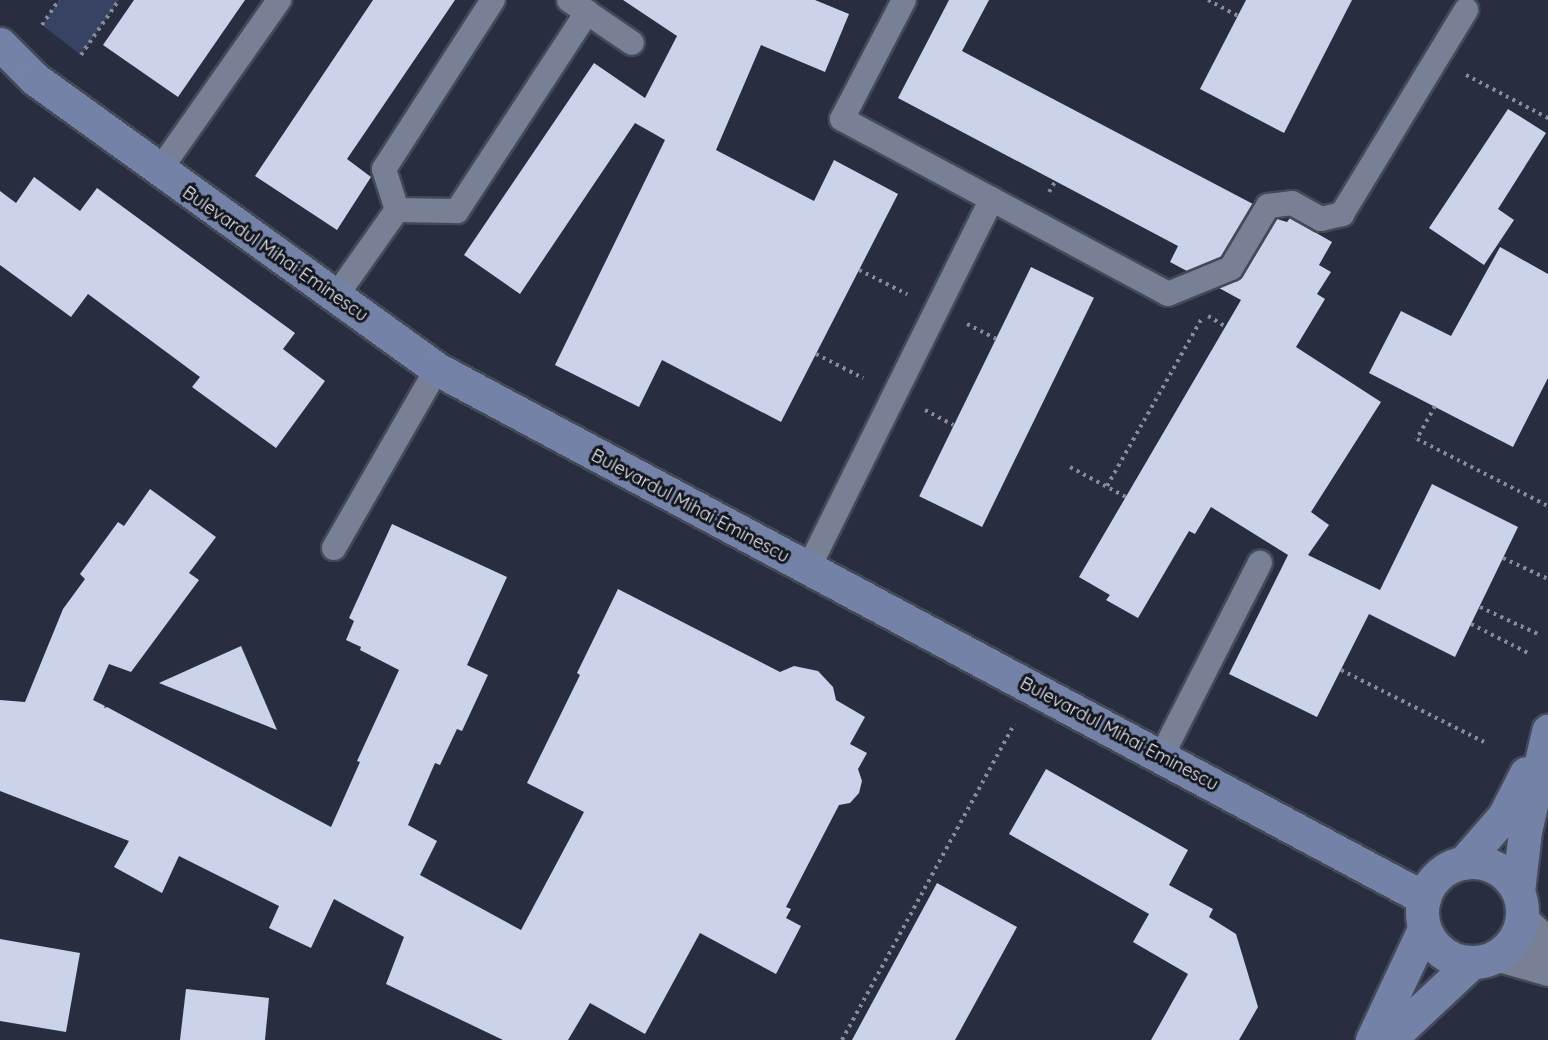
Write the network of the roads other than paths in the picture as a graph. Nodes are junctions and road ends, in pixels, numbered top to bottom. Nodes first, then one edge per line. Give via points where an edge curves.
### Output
1 (279, 0) edge
2 (493, 0) edge
3 (904, 0) edge
4 (578, 6) edge
5 (1466, 9) dead end
6 (632, 42) dead end
7 (0, 44) edge
8 (159, 171) junction
9 (992, 199) junction
10 (397, 210) junction
11 (336, 296) junction
12 (437, 369) junction
13 (334, 548) dead end
14 (1260, 563) dead end
15 (808, 569) junction
16 (1548, 729) edge
17 (1161, 757) junction
18 (1463, 862) junction
19 (1520, 906) junction
20 (1424, 914) junction
21 (1548, 945) edge
22 (1485, 959) junction
23 (1548, 969) edge
24 (1372, 1040) edge
25 (1389, 1040) edge

1 - 8 lane
2 - 10 lane via 384,169
3 - 9 lane via 842,119
4 - 6 lane
4 - 10 lane via 457,211
5 - 9 lane via 1342,214 1321,219 1292,203 1268,206 1231,268 1168,294
7 - 8 main road, Bulevardul Mihai Eminescu via 35,79
8 - 11 main road, Bulevardul Mihai Eminescu
9 - 15 lane
10 - 11 lane
11 - 12 main road, Bulevardul Mihai Eminescu
12 - 13 lane
12 - 15 main road, Bulevardul Mihai Eminescu
14 - 17 lane
15 - 17 main road, Bulevardul Mihai Eminescu
16 - 18 main road via 1504,816
16 - 19 main road via 1525,831
17 - 20 main road, Bulevardul Mihai Eminescu
18 - 19 main road via 1485,863 1505,873
18 - 20 main road via 1432,881
19 - 21 street
19 - 22 main road via 1515,940
20 - 22 main road via 1432,943 1443,953 1456,960
20 - 24 main road
22 - 23 street
22 - 25 main road

